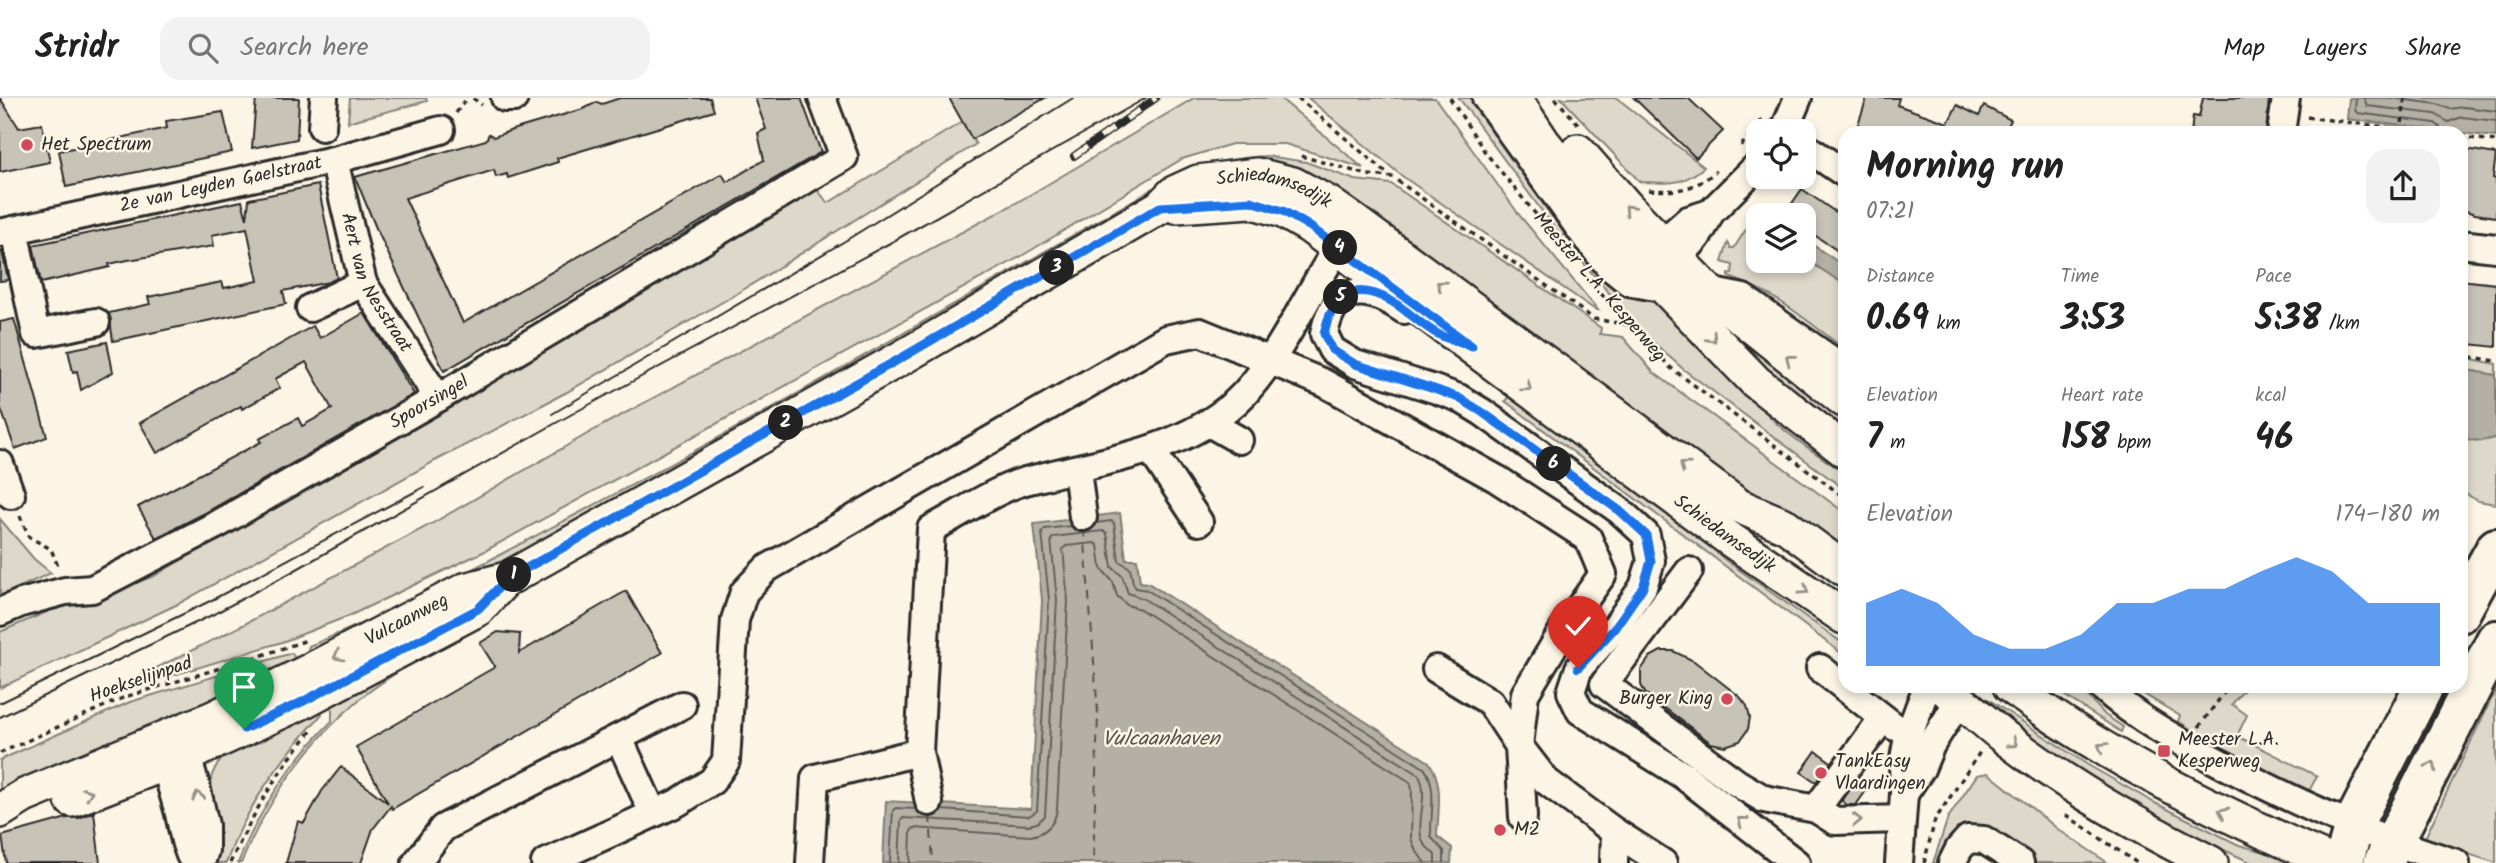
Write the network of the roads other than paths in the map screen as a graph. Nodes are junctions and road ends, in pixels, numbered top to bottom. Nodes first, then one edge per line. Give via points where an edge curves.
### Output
1 (324, 98) edge
2 (505, 98) edge
3 (514, 98) edge
4 (822, 98) edge
5 (1486, 98) edge
6 (1514, 98) edge
7 (1524, 98) edge
8 (1798, 98) edge
9 (1789, 119) edge
10 (322, 127) dead end
11 (441, 130) dead end
12 (1816, 154) edge
13 (334, 160) junction
14 (1746, 160) edge
15 (1838, 169) edge
16 (1160, 207) joint
17 (7, 231) edge
18 (1346, 234) junction
19 (2468, 245) edge
20 (2496, 248) edge
21 (1663, 265) junction
22 (363, 284) junction
23 (1708, 291) junction
24 (310, 308) dead end
25 (96, 322) dead end
26 (1472, 346) junction
27 (1271, 359) junction
28 (1838, 365) edge
29 (1838, 395) edge
30 (438, 398) junction
31 (1209, 423) junction
32 (1239, 440) dead end
33 (1838, 445) edge
34 (1152, 450) junction
35 (0, 464) edge
36 (1077, 468) junction
37 (11, 495) road end
38 (1083, 517) dead end
39 (1199, 522) dead end
40 (2496, 548) edge
41 (1838, 565) edge
42 (1689, 571) dead end
43 (2468, 599) edge
44 (0, 612) edge
45 (1838, 613) edge
46 (2496, 640) edge
47 (1820, 668) dead end
48 (1436, 669) dead end
49 (1838, 682) edge
50 (1852, 693) edge
51 (1924, 693) edge
52 (1956, 693) edge
53 (1960, 693) edge
54 (2020, 693) edge
55 (2047, 693) edge
56 (2109, 693) edge
57 (2421, 693) edge
58 (682, 705) dead end
59 (1883, 718) junction
60 (2056, 718) junction
61 (619, 737) junction
62 (1908, 737) junction
63 (1519, 746) junction
64 (172, 752) junction
65 (919, 752) junction
66 (929, 802) dead end
67 (1903, 806) junction
68 (1816, 809) junction
69 (0, 811) edge
70 (653, 813) junction
71 (1523, 817) dead end
72 (0, 820) edge
73 (2354, 827) junction
74 (1615, 832) junction
75 (2388, 853) edge
76 (1614, 862) edge
77 (194, 863) edge
78 (201, 863) edge
79 (416, 863) edge
80 (545, 863) edge
81 (810, 863) edge
82 (1663, 863) edge
83 (1796, 863) edge
84 (1899, 863) edge
85 (1952, 863) edge
86 (2020, 863) edge
87 (2211, 863) edge
88 (2334, 863) edge
89 (2343, 863) edge
90 (2456, 863) edge

1 - 10 street
2 - 3 street
4 - 30 street, Spoorsingel via 844,157
5 - 21 street, Meester L.A. Kesperweg via 1609,266 1629,282
6 - 21 main road via 1543,142
21 -> 7 main road via 1558,128
8 - 9 street
11 - 13 street, 2e van Leyden Gaelstraat
12 - 15 street
13 - 17 street, 2e van Leyden Gaelstraat
13 - 22 street, Aert van Nesstraat
14 - 21 street via 1710,213 1703,233
16 - 18 main road, Schiedamsedijk via 1251,201
16 - 64 main road, Vulcaanweg via 507,579 465,590 213,718
17 - 25 street via 36,334
18 - 26 main road, Schiedamsedijk
18 - 27 street
41 -> 18 main road, Schiedamsedijk via 1786,526 1739,506 1497,324
19 - 20 street
21 - 23 main road
21 -> 33 main road via 1756,382
22 - 24 street
22 - 30 street, Aert van Nesstraat
23 - 28 street via 1743,298
29 -> 23 main road
26 -> 45 main road, Schiedamsedijk via 1728,538
83 -> 26 street via 1684,776 1580,711 1571,692 1578,668 1614,629 1643,587 1651,561 1646,535 1620,511 1482,412 1459,398 1355,364 1332,350 1324,334 1328,314 1339,298 1375,294 1438,335
27 - 31 street via 1244,394
27 - 63 street via 1324,383 1497,479 1588,538 1603,574 1525,694
27 - 70 street via 1200,331 1166,339 765,569 744,592 735,620 726,761 712,781
30 - 44 street, Spoorsingel via 113,580
31 - 32 street
31 - 34 street
34 - 36 street
34 - 39 street
35 - 37 street
36 - 38 street
36 - 65 street via 1015,484 932,529
40 - 43 highway
42 - 68 street via 1604,684 1764,799
75 -> 46 highway
47 - 49 street
48 - 63 street via 1490,702
50 - 59 street
51 - 62 street
52 - 67 street
53 -> 87 main road via 2004,737 2082,791
54 - 60 main road
55 - 60 main road
56 - 73 street via 2122,705 2295,802
57 - 73 highway
58 - 61 street
59 - 62 street
59 - 68 street
88 -> 60 main road via 2149,775
61 - 70 street
61 - 79 street via 443,828
62 - 67 street
63 - 71 street
63 - 74 street via 1546,781
64 - 69 main road, Vulcaanweg via 24,796
72 -> 64 main road, Vulcaanweg via 35,814
64 - 77 street via 174,793 186,848
78 -> 64 street via 205,825
65 - 66 street
65 - 81 street via 815,778
68 -> 67 street via 1835,821
67 - 84 street
70 - 80 street
73 - 75 street
73 - 89 highway
74 - 76 street
74 - 82 street
75 - 90 street
85 - 86 street via 1968,839 1984,840

